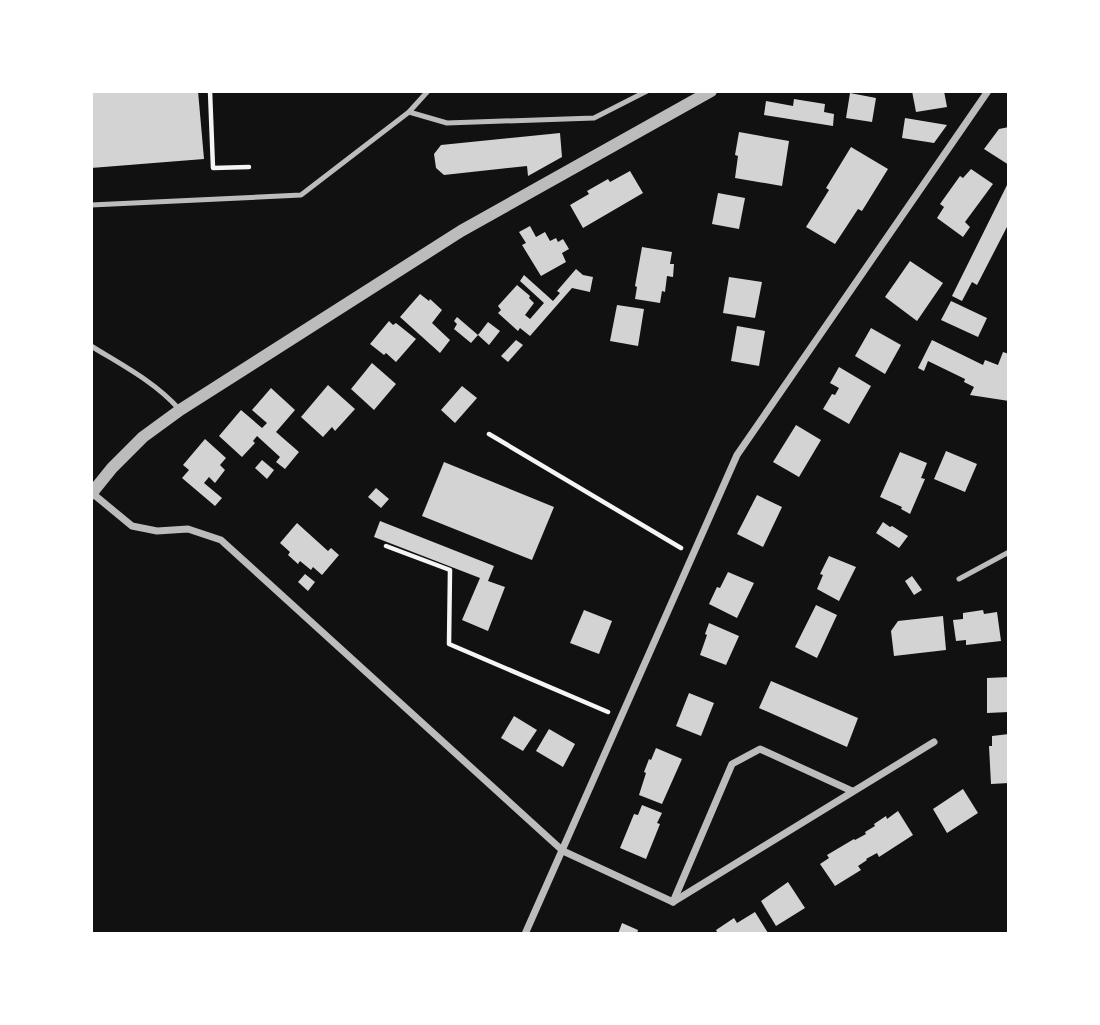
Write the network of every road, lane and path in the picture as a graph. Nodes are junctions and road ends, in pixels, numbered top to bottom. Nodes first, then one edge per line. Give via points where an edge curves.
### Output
1 (210, 91) edge
2 (428, 91) edge
3 (647, 91) edge
4 (711, 91) edge
5 (988, 91) edge
6 (409, 113) junction
7 (249, 167) dead end
8 (91, 205) edge
9 (91, 346) edge
10 (180, 410) junction
11 (489, 434) dead end
12 (91, 494) edge
13 (386, 546) dead end
14 (1009, 552) edge
15 (692, 554) junction
16 (959, 579) dead end
17 (621, 718) junction
18 (934, 742) dead end
19 (852, 791) junction
20 (563, 851) junction
21 (673, 902) junction
22 (525, 934) edge

1 - 7 path via 213,169
2 - 6 lane
3 - 6 lane via 594,118 447,122
4 - 10 street via 461,231
5 - 15 street via 737,455
6 - 8 lane via 301,195
9 - 10 lane via 138,374
10 - 12 street via 143,438
11 - 15 path
12 - 20 street via 132,526 188,530 220,540
13 - 17 path via 450,570 449,643
14 - 16 lane
15 - 17 street
17 - 20 street
18 - 19 street
19 - 21 street
19 - 21 street via 760,749 733,764
20 - 21 street
20 - 22 street

